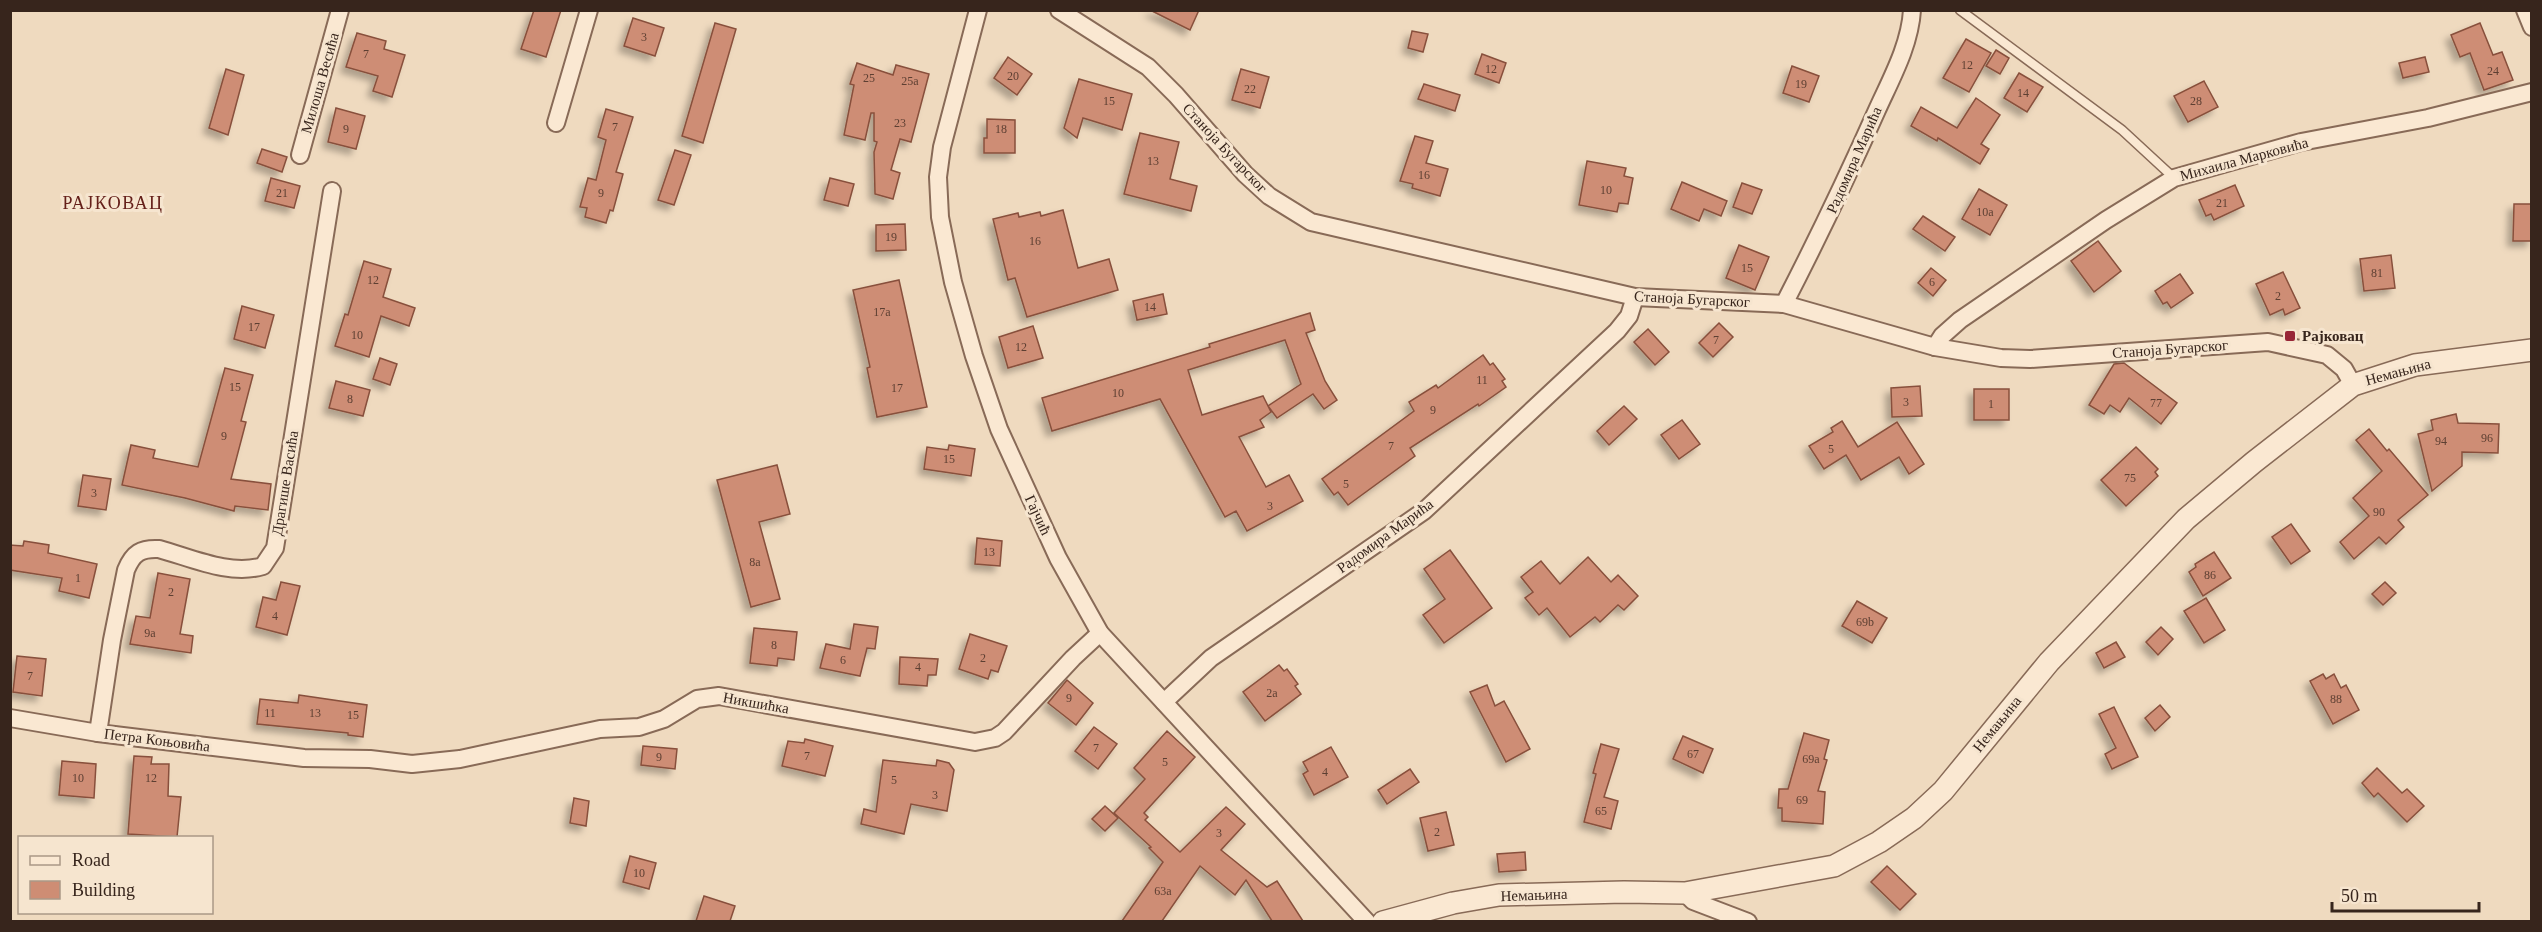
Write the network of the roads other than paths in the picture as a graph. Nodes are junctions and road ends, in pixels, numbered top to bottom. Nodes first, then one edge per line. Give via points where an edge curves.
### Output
1 (340, 10) edge
2 (589, 10) edge
3 (978, 10) edge
4 (1059, 10) edge
5 (1911, 10) edge
6 (1960, 10) edge
7 (2525, 10) edge
8 (2532, 27) edge
9 (2532, 92) edge
10 (556, 123) dead end
11 (300, 155) dead end
12 (2174, 178) junction
13 (332, 191) dead end
14 (1635, 297) junction
15 (1784, 303) junction
16 (1935, 348) junction
17 (2532, 350) edge
18 (2353, 385) junction
19 (1100, 633) junction
20 (1164, 702) junction
21 (10, 718) edge
22 (98, 733) junction
23 (304, 758) joint
24 (1685, 893) junction
25 (1367, 921) edge
26 (1383, 921) edge
27 (1748, 921) edge

1 - 11 street, Милоша Весића
2 - 10 street
3 - 19 street, Гајчић via 942,147 938,177 940,217 953,282 999,429 1058,558
4 - 14 street, Станоја Бугарског via 1148,67 1245,174 1269,196 1311,222
5 - 15 street, Радомира Марића via 1895,69 1836,202
6 - 12 lane via 2122,130
7 - 8 street
9 - 12 street, Михаила Марковића via 2428,118 2301,142
12 - 16 street, Михаила Марковића via 1978,307 1942,336
13 - 22 street, Драгише Васића via 275,548 263,566 251,570 236,570 148,548 131,559 112,640
14 - 15 street, Станоја Бугарског
14 - 20 street, Радомира Марића via 1629,316 1611,337 1424,511 1211,658
15 - 16 street, Станоја Бугарског
16 - 18 street, Станоја Бугарског via 2030,359 2268,342 2326,355 2344,369
17 - 18 street, Немањина via 2415,365
18 - 24 street, Немањина via 2186,519 2049,662 1943,791 1914,818 1834,866
19 - 20 street, Гајчић
19 - 23 street, Никшићка via 1004,732 985,741 719,696 697,699 652,724 600,729 460,759 412,764
20 - 25 street, Гајчић
21 - 22 street, Петра Коњовића
22 - 23 street, Петра Коњовића
24 - 26 street, Немањина via 1499,895
24 - 27 street via 1693,901

